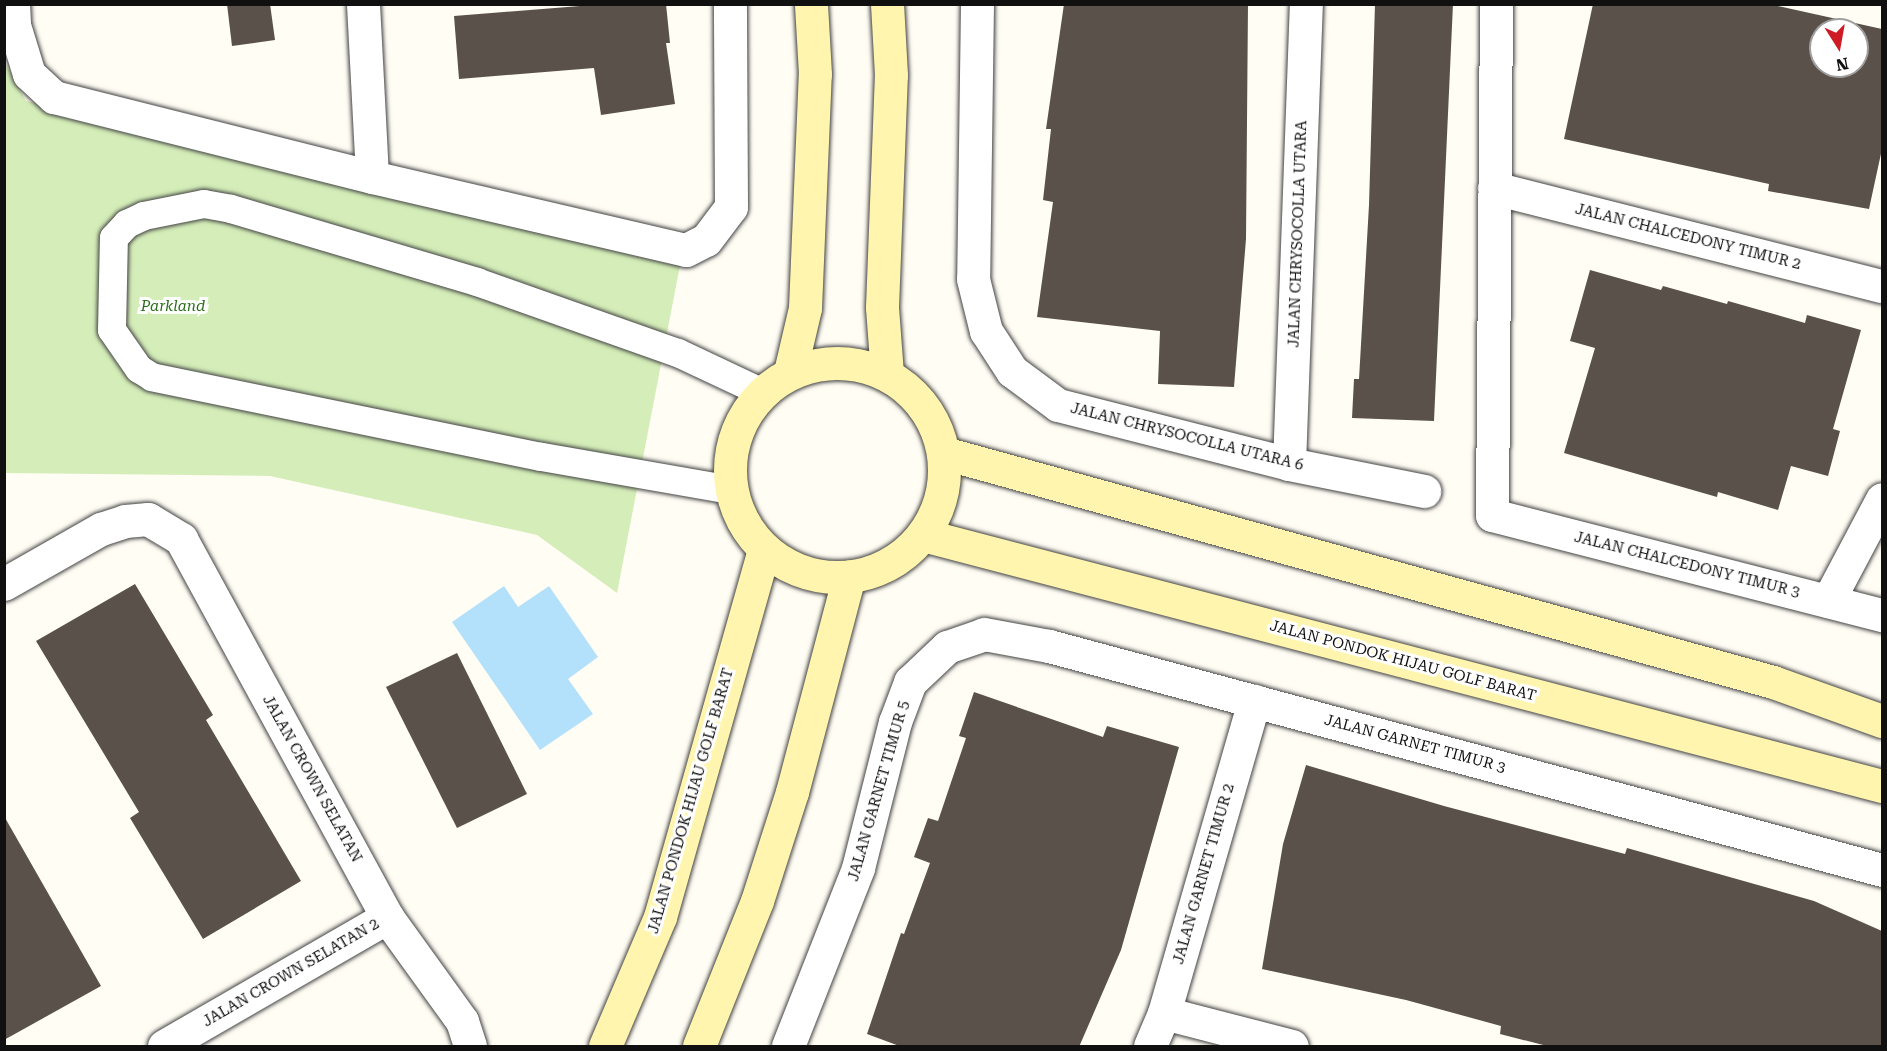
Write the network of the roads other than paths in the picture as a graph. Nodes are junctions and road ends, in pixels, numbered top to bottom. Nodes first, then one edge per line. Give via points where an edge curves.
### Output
1 (13, 4) edge
2 (363, 4) edge
3 (730, 4) edge
4 (811, 4) edge
5 (887, 4) edge
6 (977, 4) edge
7 (1306, 4) edge
8 (1496, 4) edge
9 (372, 177) junction
10 (1494, 188) junction
11 (1882, 286) edge
12 (790, 372) junction
13 (887, 374) junction
14 (761, 392) junction
15 (944, 453) junction
16 (1289, 464) junction
17 (731, 490) junction
18 (1424, 491) dead end
19 (1882, 499) edge
20 (923, 535) junction
21 (764, 550) junction
22 (849, 576) junction
23 (4, 584) edge
24 (1828, 601) junction
25 (1882, 615) edge
26 (947, 647) joint
27 (1254, 701) junction
28 (1882, 721) edge
29 (1882, 786) edge
30 (1882, 870) edge
31 (387, 917) junction
32 (1164, 1013) junction
33 (164, 1047) edge
34 (470, 1047) edge
35 (605, 1047) edge
36 (699, 1047) edge
37 (788, 1047) edge
38 (1150, 1047) edge
39 (1292, 1047) edge

1 - 9 street via 14,25 30,74 54,97
2 - 9 street
3 - 9 street via 731,207 706,240 686,250
4 - 12 street via 814,74 805,308
5 - 13 street via 891,75 882,307
6 - 16 street, JALAN CHRYSOCOLLA UTARA 6 via 973,279 986,331 1012,371 1058,405
7 - 16 street, JALAN CHRYSOCOLLA UTARA
8 - 10 street
10 - 11 street, JALAN CHALCEDONY TIMUR 2
10 - 24 street, JALAN CHALCEDONY TIMUR 3 via 1492,515
12 - 13 street via 822,363 856,364
12 - 14 street
13 - 15 street via 921,403 934,421
14 - 17 street via 741,421 729,454
14 - 17 lane via 678,353 477,282 231,209 204,204 144,216 127,224 114,238 112,330 139,369 152,377 541,457
15 - 20 street via 942,491
15 - 28 street via 1762,678
16 - 18 street, JALAN CHRYSOCOLLA UTARA 6
17 - 21 street via 742,522
19 - 24 street
20 - 22 street via 903,555 878,569
20 - 29 street, JALAN PONDOK HIJAU GOLF BARAT
21 - 22 street via 790,567 819,576
21 - 35 street, JALAN PONDOK HIJAU GOLF BARAT via 660,916
22 - 36 street via 792,792 764,879
23 - 31 street, JALAN CROWN SELATAN via 101,529 148,519 181,539
24 - 25 street, JALAN CHALCEDONY TIMUR 3
26 - 27 street, JALAN GARNET TIMUR 3 via 984,634 1049,646
26 - 37 street, JALAN GARNET TIMUR 5 via 910,682 895,722 858,868
27 - 30 street, JALAN GARNET TIMUR 3
27 - 32 street, JALAN GARNET TIMUR 2
31 - 33 street, JALAN CROWN SELATAN 2
31 - 34 street, JALAN CROWN SELATAN via 462,1021
32 - 38 street, JALAN GARNET TIMUR 2
32 - 39 street

